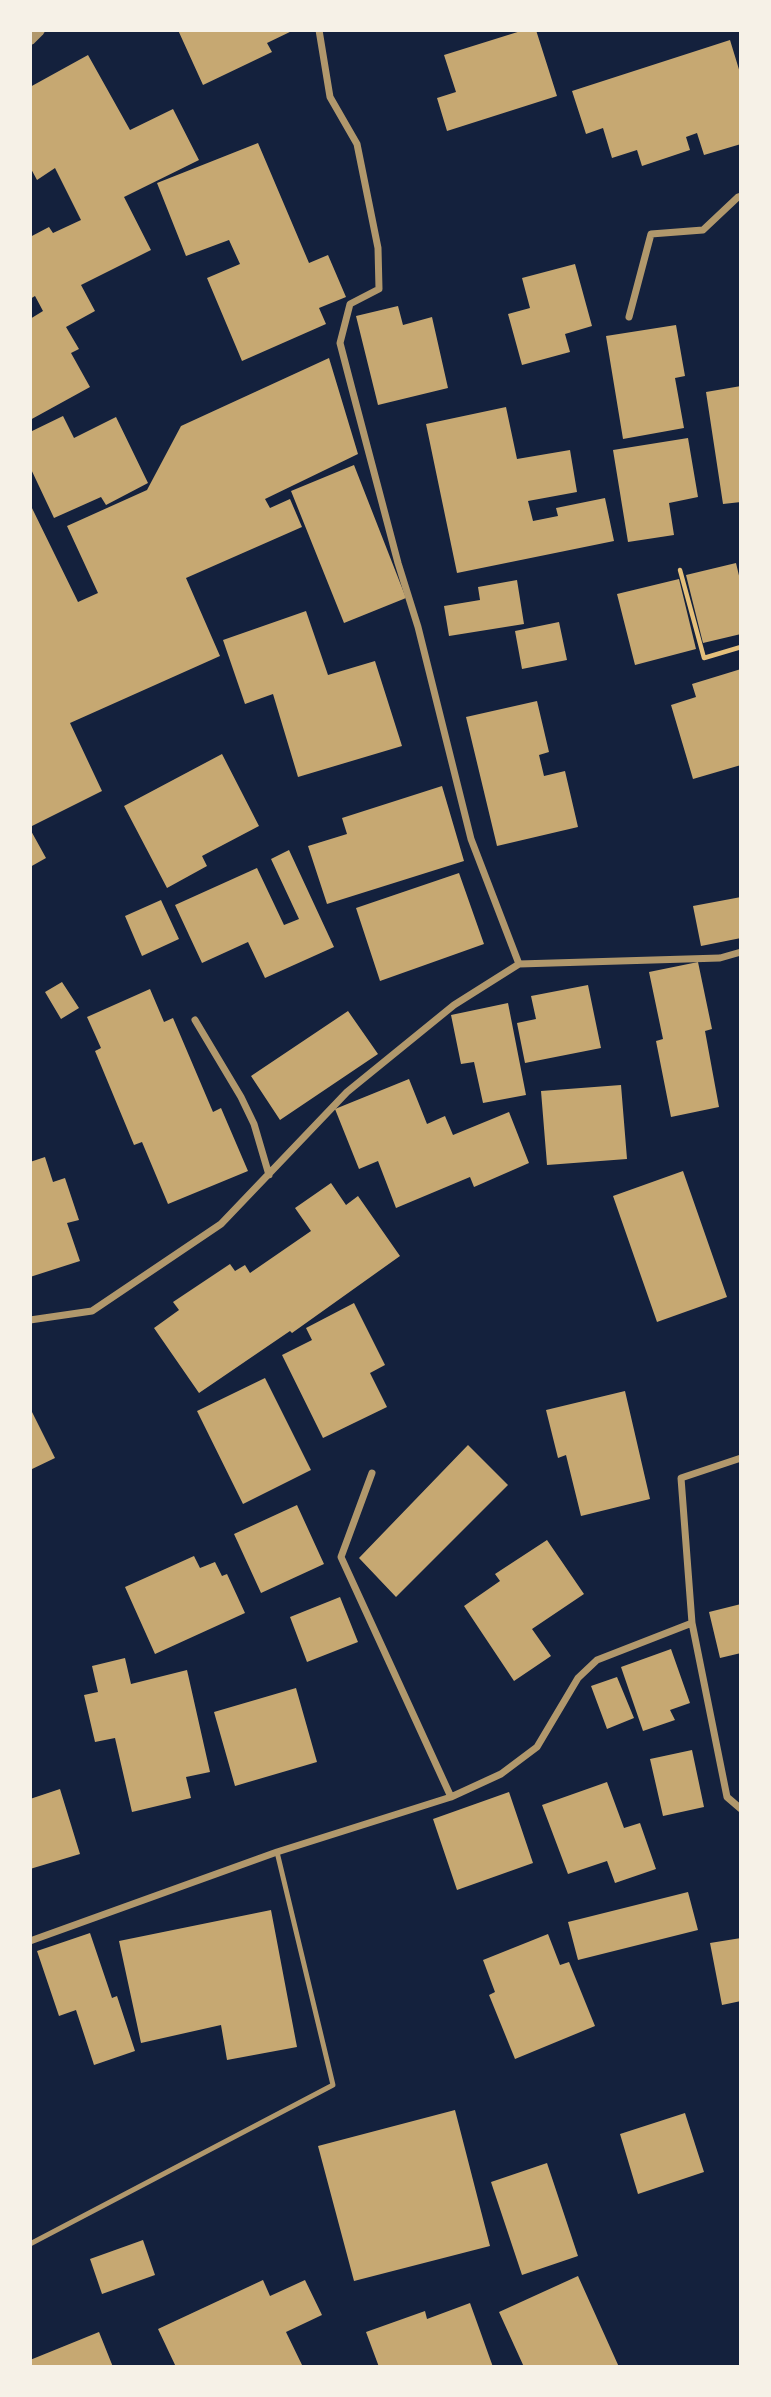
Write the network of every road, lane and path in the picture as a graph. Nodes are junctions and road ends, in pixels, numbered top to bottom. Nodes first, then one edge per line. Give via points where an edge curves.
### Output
1 (39, 30) edge
2 (319, 30) edge
3 (30, 39) edge
4 (741, 196) edge
5 (629, 317) dead end
6 (680, 570) dead end
7 (741, 647) edge
8 (741, 952) edge
9 (519, 964) junction
10 (195, 1020) dead end
11 (269, 1175) junction
12 (30, 1321) edge
13 (741, 1458) edge
14 (372, 1473) dead end
15 (692, 1623) junction
16 (452, 1797) junction
17 (741, 1809) edge
18 (277, 1852) junction
19 (30, 1941) edge
20 (30, 2244) edge

1 - 3 street
2 - 9 street via 330,97 357,144 378,248 379,289 350,304 341,343 471,839
4 - 5 street via 703,230 651,234
6 - 7 path via 704,658
8 - 9 street via 720,958
9 - 11 street via 454,1005 347,1092
10 - 11 street via 242,1097
11 - 12 street via 220,1224 92,1311
13 - 15 street via 681,1478
14 - 16 street via 341,1557
15 - 16 street via 597,1660 578,1678 537,1748 501,1774
15 - 17 street via 727,1797
16 - 18 street
18 - 19 street
18 - 20 lane via 333,2085

